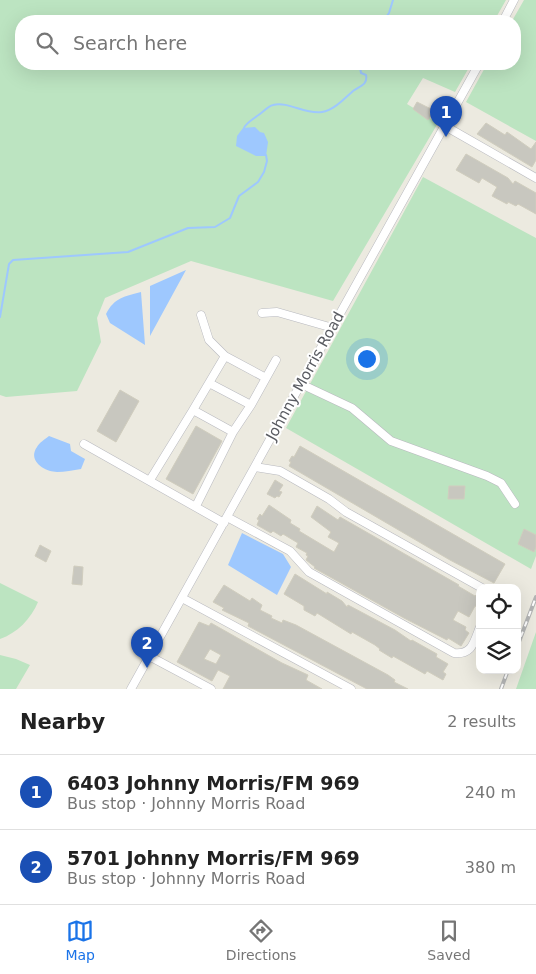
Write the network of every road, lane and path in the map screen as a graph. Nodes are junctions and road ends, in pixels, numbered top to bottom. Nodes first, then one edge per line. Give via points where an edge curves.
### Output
1 (514, 0) edge
2 (506, 15) edge
3 (476, 70) edge
4 (445, 126) junction
5 (536, 178) edge
6 (262, 313) dead end
7 (201, 315) dead end
8 (333, 328) junction
9 (225, 356) junction
10 (276, 360) dead end
11 (266, 378) junction
12 (209, 383) junction
13 (301, 384) junction
14 (251, 404) junction
15 (193, 410) junction
16 (233, 432) junction
17 (84, 444) dead end
18 (255, 467) junction
19 (150, 480) junction
20 (515, 504) dead end
21 (196, 506) junction
22 (225, 520) junction
23 (476, 585) edge
24 (182, 598) junction
25 (479, 629) edge
26 (149, 656) junction
27 (131, 689) edge
28 (211, 689) edge
29 (351, 689) edge

1 - 2 street
3 - 4 street, Johnny Morris Road
4 - 5 street
4 - 8 street, Johnny Morris Road
6 - 8 street via 277,312
7 - 9 street via 209,340
8 - 13 street, Johnny Morris Road
9 - 11 street
9 - 12 street
10 - 11 street
11 - 14 street
12 - 14 street
12 - 15 street
13 - 18 street, Johnny Morris Road
13 - 20 street via 352,408 391,441 500,483
14 - 16 street
15 - 16 street
15 - 19 street
16 - 21 street
17 - 19 street
18 - 22 street, Johnny Morris Road
18 - 23 street via 280,471 329,499 338,508
19 - 21 street
21 - 22 street
22 - 24 street, Johnny Morris Road
22 - 25 street via 290,551 309,572 454,653 466,653
24 - 26 street, Johnny Morris Road
24 - 29 street
26 - 27 street, Johnny Morris Road
26 - 28 street

